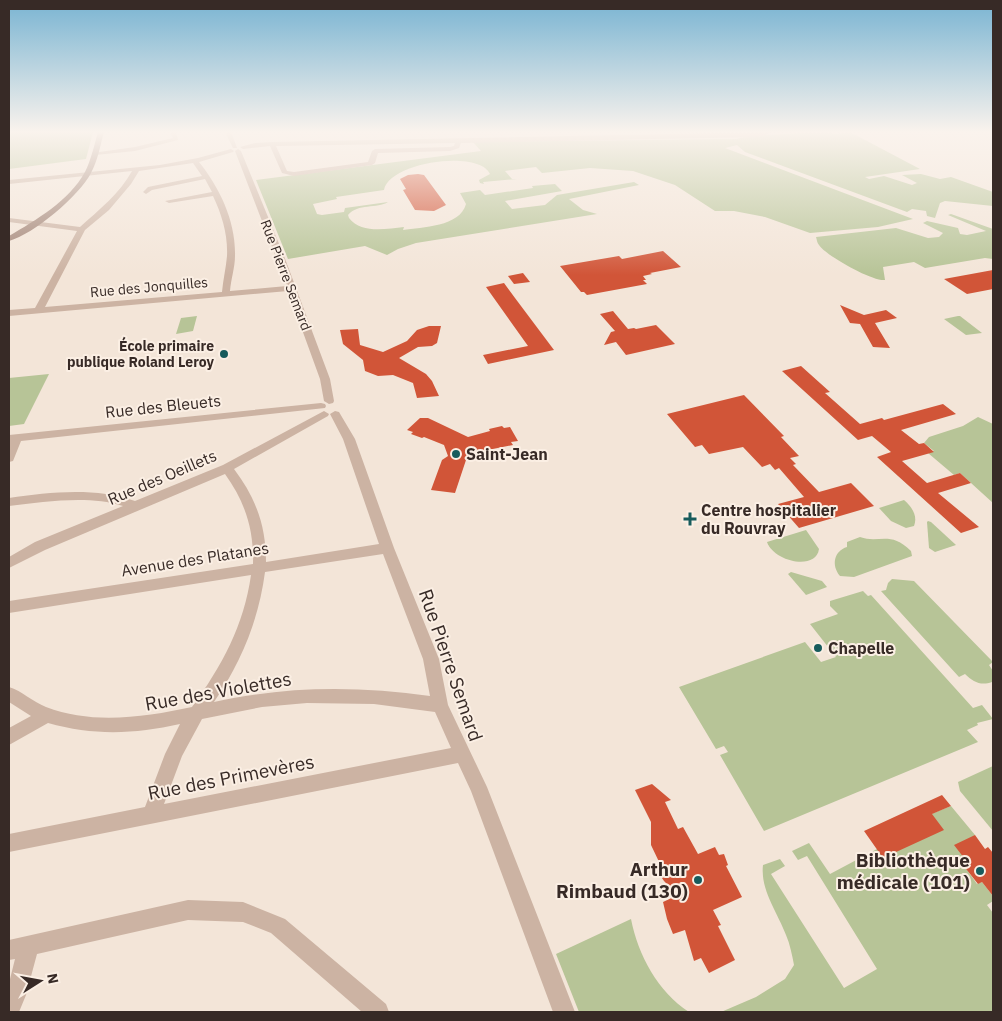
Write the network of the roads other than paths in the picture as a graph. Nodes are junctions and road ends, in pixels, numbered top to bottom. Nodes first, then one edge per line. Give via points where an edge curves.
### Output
1 (32, 180) edge
2 (82, 180) edge
3 (131, 180) edge
4 (193, 180) edge
5 (208, 180) edge
6 (249, 180) edge
7 (9, 182) edge
8 (138, 192) dead end
9 (216, 193) junction
10 (169, 201) dead end
11 (9, 220) edge
12 (35, 224) junction
13 (82, 229) junction
14 (9, 239) edge
15 (291, 288) junction
16 (226, 294) junction
17 (38, 311) junction
18 (9, 314) edge
19 (327, 409) junction
20 (13, 439) edge
21 (9, 458) edge
22 (227, 468) junction
23 (9, 502) edge
24 (134, 506) junction
25 (387, 548) junction
26 (9, 564) edge
27 (258, 567) junction
28 (9, 607) edge
29 (9, 694) edge
30 (440, 704) junction
31 (198, 714) junction
32 (48, 715) junction
33 (9, 737) edge
34 (462, 754) junction
35 (152, 814) junction
36 (9, 843) edge
37 (29, 945) junction
38 (9, 950) edge
39 (9, 1010) edge
40 (378, 1012) edge
41 (564, 1012) edge

1 - 7 street
2 - 12 street via 66,200
3 - 13 street via 125,192
4 - 8 street via 150,188 148,195
5 - 9 street
6 - 15 street, Rue Pierre Semard
9 - 10 street
9 - 16 street via 230,238
11 - 12 street
12 - 13 street
12 - 14 street
13 - 17 street
15 - 16 street, Rue des Jonquilles
15 - 19 street, Rue Pierre Semard via 325,378
16 - 17 street, Rue des Jonquilles
17 - 18 street, Rue des Jonquilles
19 - 20 street, Rue des Bleuets
19 - 22 street, Rue des Oeillets
19 - 25 street, Rue Pierre Semard via 349,439
20 - 21 street
22 - 24 street, Rue des Oeillets
22 - 27 street via 251,507 256,527
23 - 24 street via 94,498
24 - 26 street, Rue des Oeillets via 40,546
25 - 27 street, Avenue des Platanes
25 - 30 street, Rue Pierre Semard via 431,659
27 - 28 street, Avenue des Platanes
27 - 31 street via 256,597 246,630
29 - 32 street, Rue des Violettes
30 - 31 street, Rue des Violettes via 380,697 299,696 262,700
30 - 34 street, Rue Pierre Semard
31 - 32 street, Rue des Violettes via 120,726 83,724
31 - 35 street via 170,763
32 - 33 street
34 - 35 street, Rue des Primevères
34 - 41 street, Rue Pierre Semard via 478,786
35 - 36 street, Rue des Primevères
37 - 38 street
37 - 39 street
37 - 40 street via 188,910 243,912 278,926

